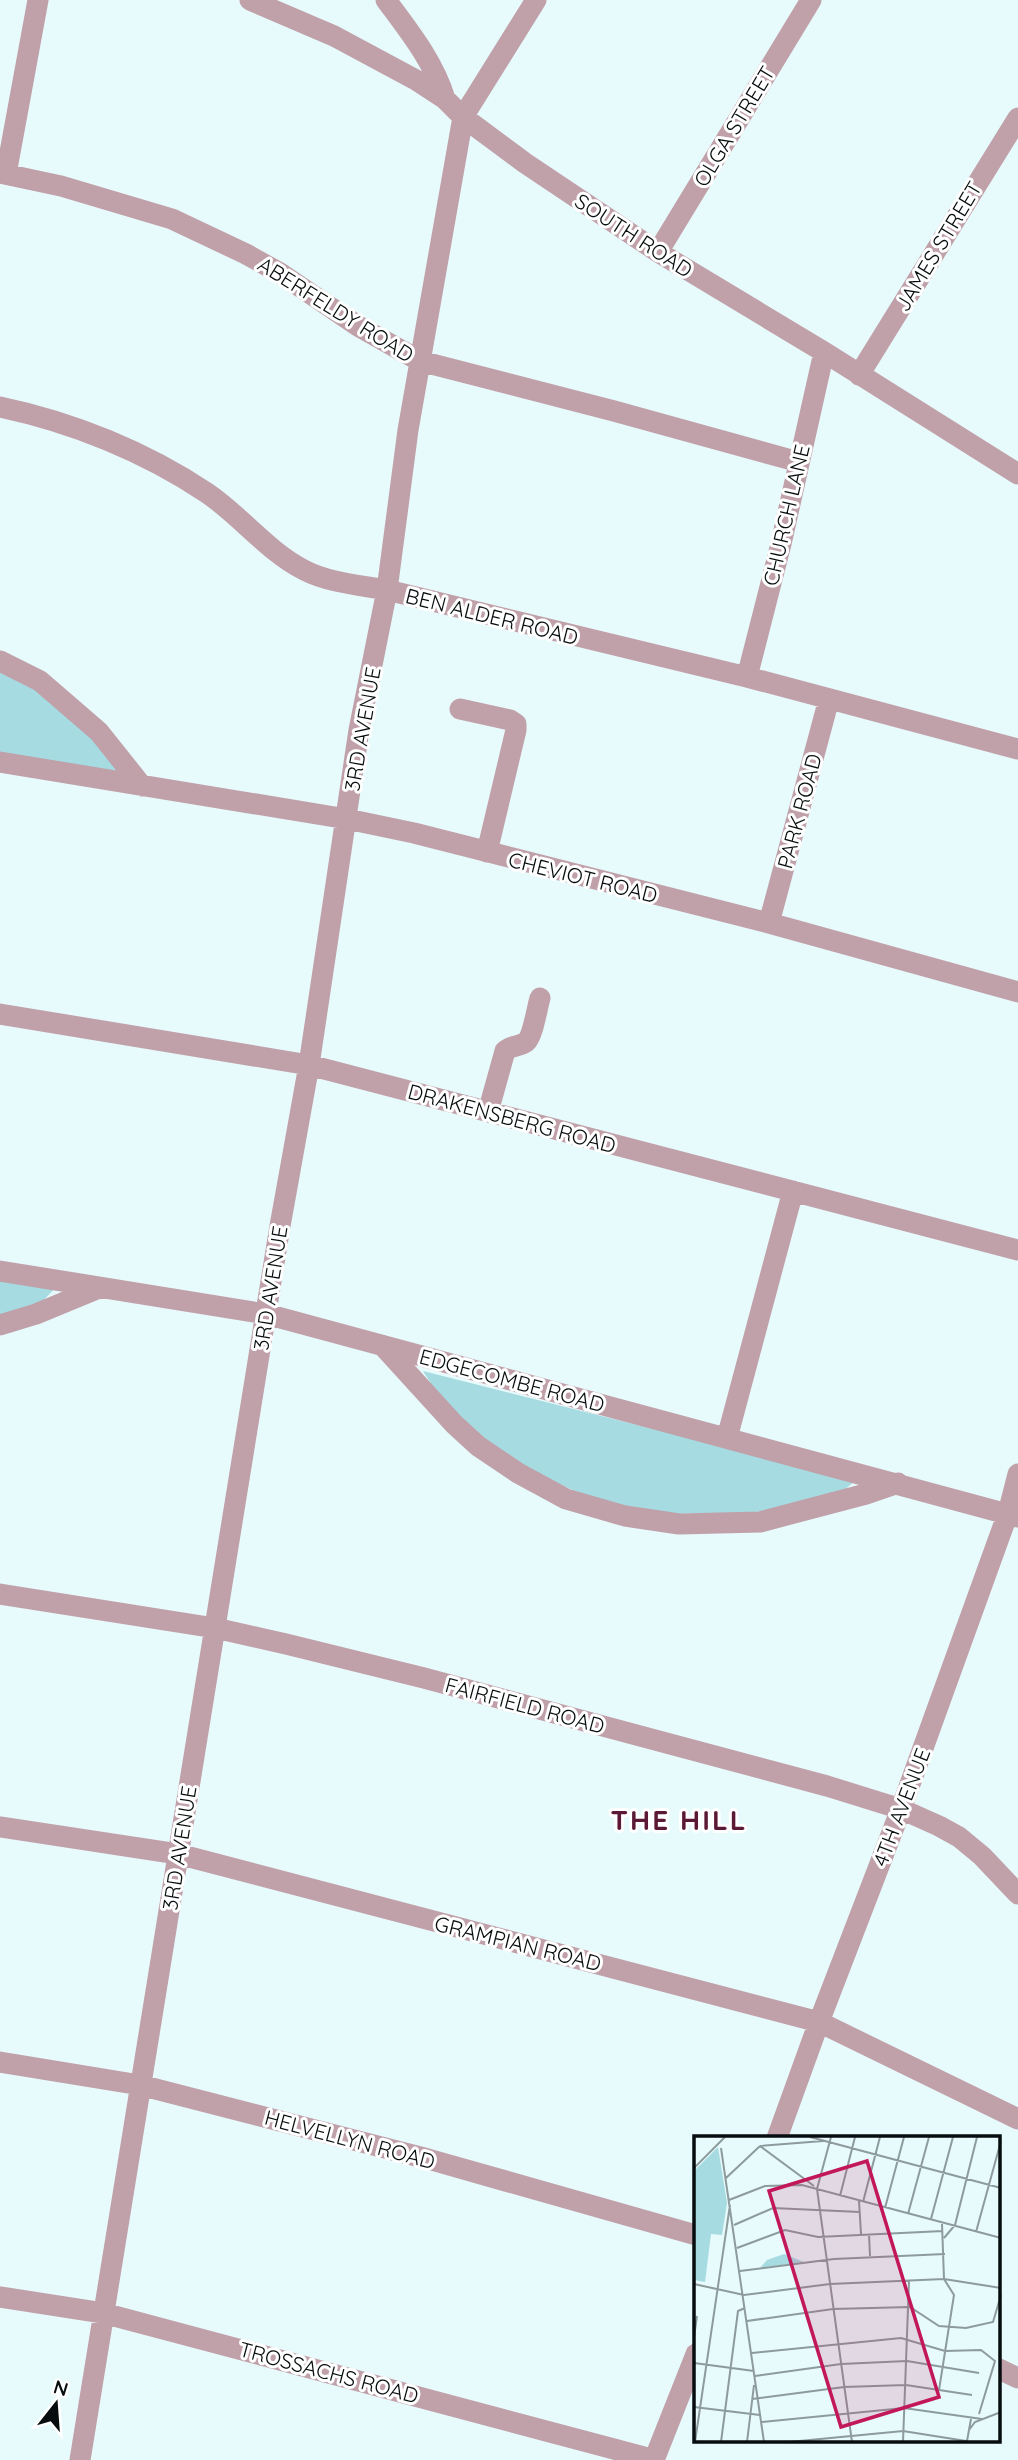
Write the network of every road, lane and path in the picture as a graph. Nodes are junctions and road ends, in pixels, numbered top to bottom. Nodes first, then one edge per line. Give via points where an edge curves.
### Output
1 (38, 0) edge
2 (250, 0) edge
3 (386, 0) edge
4 (536, 0) edge
5 (811, 0) edge
6 (445, 99) junction
7 (463, 117) junction
8 (1018, 118) edge
9 (3, 173) edge
10 (658, 252) junction
11 (824, 352) junction
12 (420, 361) junction
13 (859, 375) junction
14 (0, 407) edge
15 (799, 462) junction
16 (1018, 474) edge
17 (387, 590) junction
18 (0, 661) edge
19 (747, 677) junction
20 (829, 699) junction
21 (460, 709) dead end
22 (1018, 749) edge
23 (0, 762) edge
24 (142, 786) junction
25 (347, 819) junction
26 (487, 852) junction
27 (769, 923) junction
28 (1018, 992) edge
29 (540, 998) dead end
30 (0, 1014) edge
31 (309, 1065) junction
32 (488, 1112) junction
33 (793, 1191) junction
34 (1018, 1250) edge
35 (0, 1271) edge
36 (99, 1288) junction
37 (266, 1314) junction
38 (0, 1325) edge
39 (382, 1346) junction
40 (727, 1438) junction
41 (1018, 1474) edge
42 (898, 1483) junction
43 (1013, 1515) edge
44 (0, 1594) edge
45 (215, 1628) junction
46 (901, 1810) junction
47 (0, 1827) edge
48 (178, 1854) junction
49 (1018, 1894) edge
50 (818, 2022) junction
51 (0, 2062) edge
52 (140, 2085) junction
53 (1018, 2119) edge
54 (778, 2136) edge
55 (694, 2234) edge
56 (0, 2297) edge
57 (103, 2313) junction
58 (694, 2359) edge
59 (1000, 2369) edge
60 (1018, 2378) edge
61 (80, 2460) edge
62 (655, 2460) edge

1 - 9 street
2 - 6 street, SOUTH ROAD via 334,36
3 - 6 street via 428,58
4 - 7 street
5 - 10 street, OLGA STREET
6 - 7 street, SOUTH ROAD
7 - 10 street, SOUTH ROAD
7 - 12 street, 3RD AVENUE
8 - 13 street, JAMES STREET
9 - 12 street, ABERFELDY ROAD via 172,219 280,273
10 - 11 street, SOUTH ROAD
11 - 13 street, SOUTH ROAD
11 - 15 street, CHURCH LANE
12 - 15 street, ABERFELDY ROAD
12 - 17 street, 3RD AVENUE
13 - 16 street, SOUTH ROAD
14 - 17 street, BEN ALDER ROAD via 38,415 153,461 208,494 305,571
15 - 19 street, CHURCH LANE
17 - 19 street, BEN ALDER ROAD
17 - 25 street, 3RD AVENUE
18 - 24 street via 40,681 99,732
19 - 20 street, BEN ALDER ROAD
20 - 22 street, BEN ALDER ROAD
20 - 27 street, PARK ROAD
21 - 26 street via 516,724
23 - 24 street, CHEVIOT ROAD
24 - 25 street, CHEVIOT ROAD
25 - 26 street, CHEVIOT ROAD
25 - 31 street, 3RD AVENUE
26 - 27 street, CHEVIOT ROAD
27 - 28 street, CHEVIOT ROAD
29 - 32 street via 530,1036 505,1051
30 - 31 street, DRAKENSBERG ROAD
31 - 32 street, DRAKENSBERG ROAD
31 - 37 street, 3RD AVENUE
32 - 33 street, DRAKENSBERG ROAD
33 - 34 street, DRAKENSBERG ROAD
33 - 40 street
35 - 36 street, EDGECOMBE ROAD
36 - 37 street, EDGECOMBE ROAD
36 - 38 street
37 - 39 street, EDGECOMBE ROAD
37 - 45 street, 3RD AVENUE
39 - 40 street, EDGECOMBE ROAD
39 - 42 street via 478,1446 566,1499 625,1516 679,1524 760,1522
40 - 42 street, EDGECOMBE ROAD
41 - 43 street, 4TH AVENUE
42 - 43 street, EDGECOMBE ROAD
43 - 46 street, 4TH AVENUE
44 - 45 street, FAIRFIELD ROAD
45 - 46 street, FAIRFIELD ROAD via 451,1685
45 - 48 street, 3RD AVENUE
46 - 49 street, FAIRFIELD ROAD via 959,1838
46 - 50 street, 4TH AVENUE
47 - 48 street, GRAMPIAN ROAD
48 - 50 street, GRAMPIAN ROAD
48 - 52 street, 3RD AVENUE
50 - 53 street, GRAMPIAN ROAD
50 - 54 street, 4TH AVENUE
51 - 52 street, HELVELLYN ROAD
52 - 55 street, HELVELLYN ROAD via 428,2159
52 - 57 street, 3RD AVENUE
56 - 57 street, TROSSACHS ROAD
57 - 61 street, 3RD AVENUE
57 - 62 street, TROSSACHS ROAD
58 - 62 street
59 - 60 street

